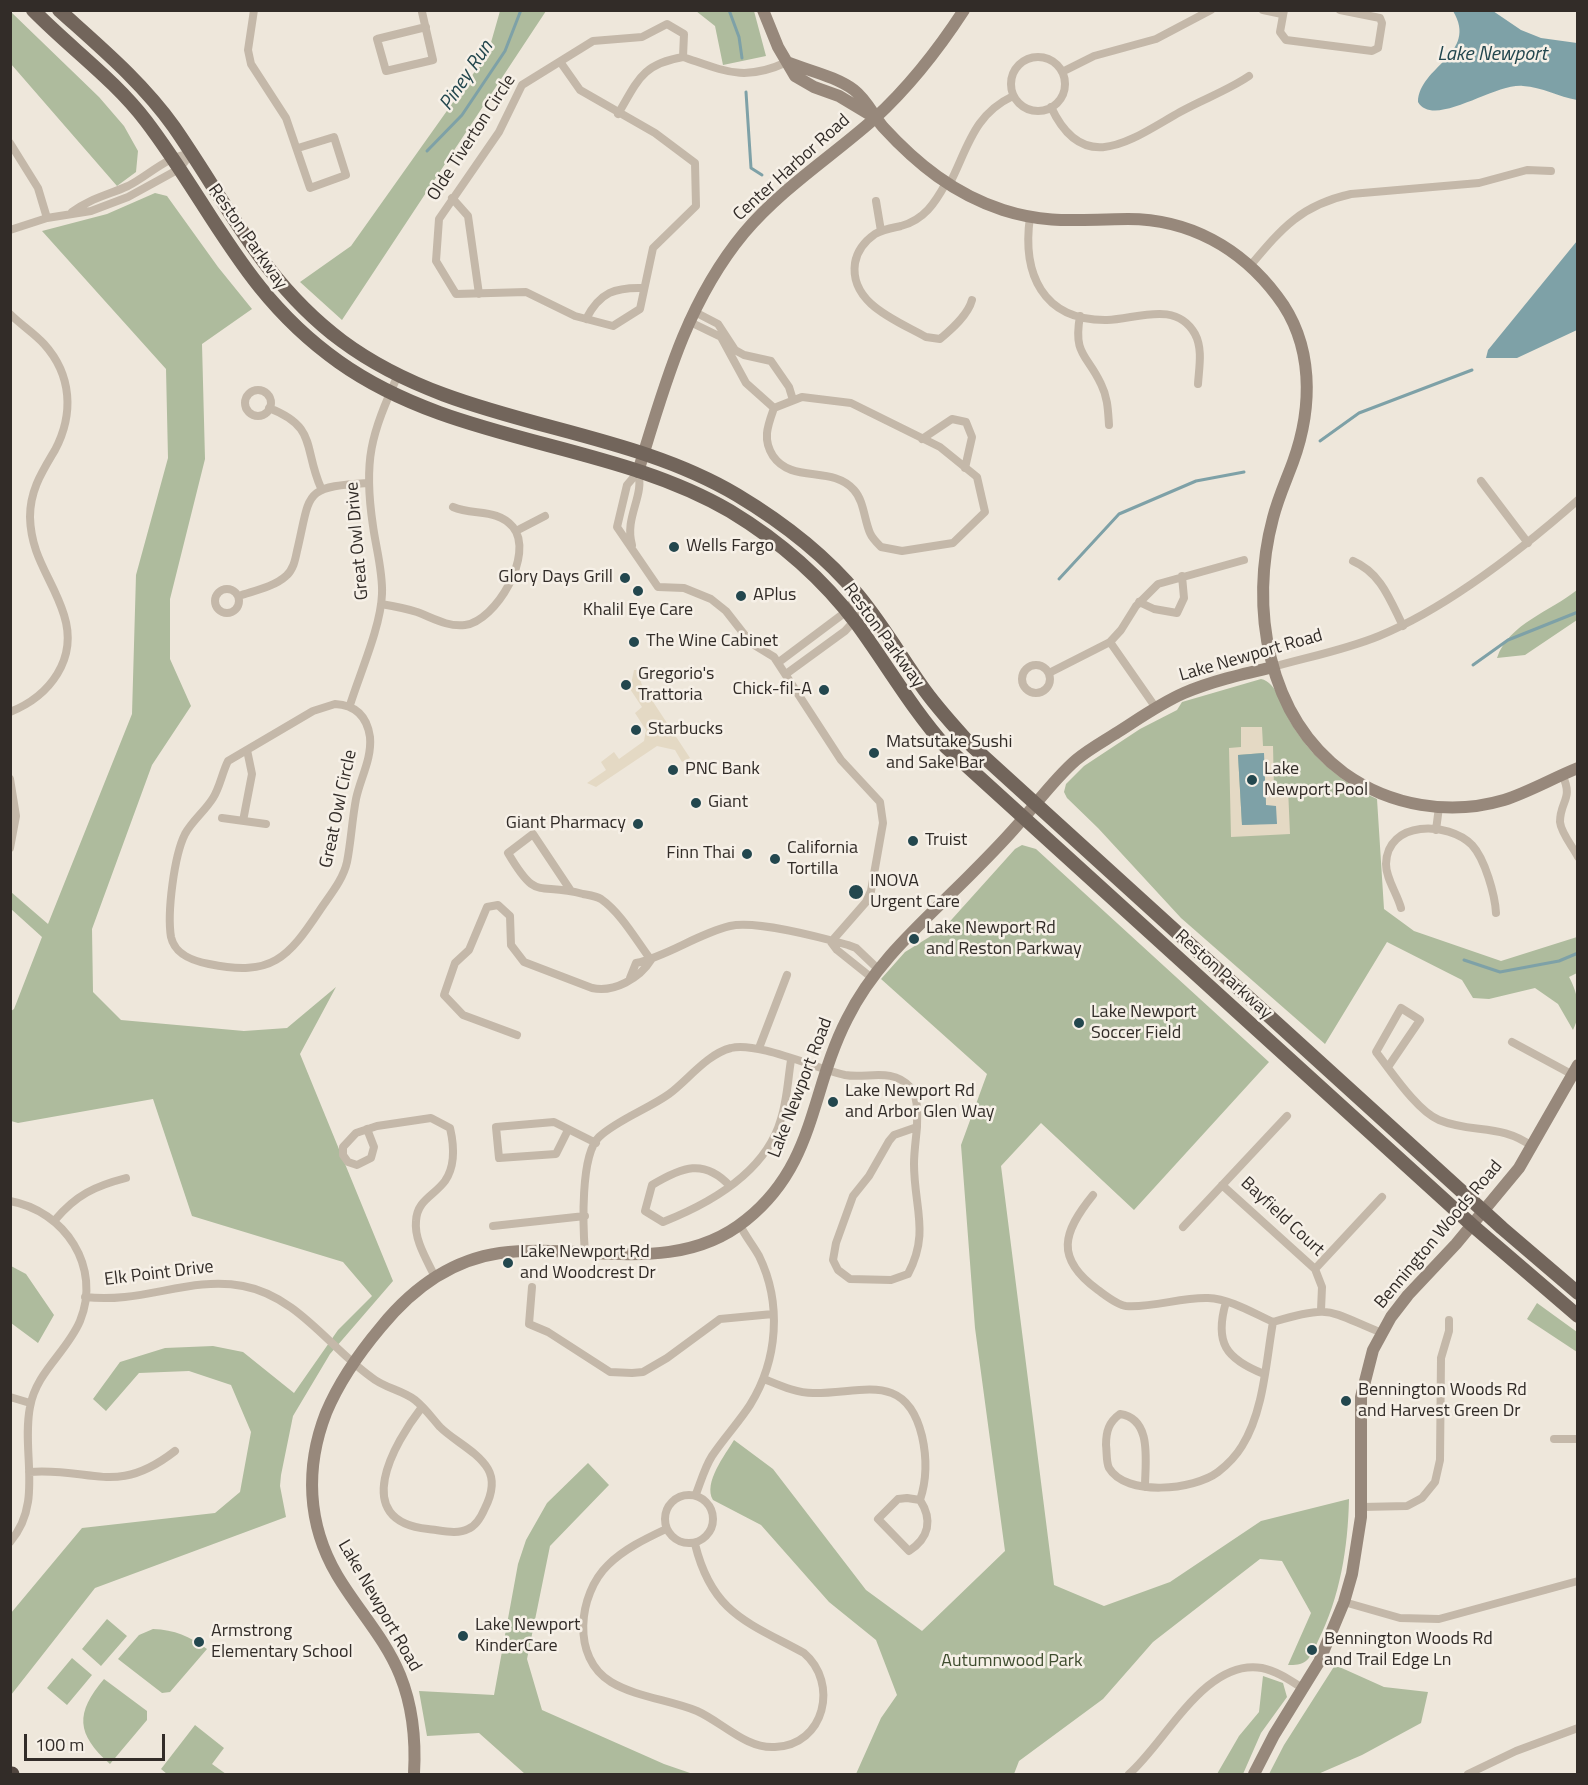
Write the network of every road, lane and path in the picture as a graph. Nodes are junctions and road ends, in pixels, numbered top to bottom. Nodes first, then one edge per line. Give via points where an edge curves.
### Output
1 (33, 10) edge
2 (59, 10) edge
3 (254, 10) edge
4 (422, 10) edge
5 (763, 10) edge
6 (964, 10) edge
7 (1211, 10) edge
8 (1340, 10) edge
9 (1268, 11) edge
10 (1283, 12) edge
11 (426, 27) junction
12 (683, 57) junction
13 (787, 62) junction
14 (561, 63) junction
15 (1062, 72) junction
16 (1249, 75) dead end
17 (1013, 96) junction
18 (1051, 107) junction
19 (618, 114) junction
20 (875, 118) junction
21 (10, 143) edge
22 (298, 148) junction
23 (191, 154) junction
24 (176, 164) junction
25 (1551, 171) dead end
26 (947, 184) junction
27 (452, 198) junction
28 (876, 201) dead end
29 (1030, 217) junction
30 (47, 218) junction
31 (10, 230) edge
32 (881, 231) junction
33 (1250, 266) junction
34 (644, 288) junction
35 (479, 294) junction
36 (972, 300) dead end
37 (10, 314) edge
38 (690, 316) junction
39 (1080, 316) junction
40 (586, 319) junction
41 (398, 375) junction
42 (1198, 384) dead end
43 (390, 393) junction
44 (793, 400) junction
45 (269, 408) dead end
46 (774, 408) junction
47 (1109, 426) dead end
48 (922, 439) junction
49 (644, 455) junction
50 (965, 468) junction
51 (638, 472) junction
52 (1480, 481) dead end
53 (368, 483) junction
54 (321, 489) junction
55 (1578, 500) edge
56 (453, 507) dead end
57 (545, 516) dead end
58 (516, 531) junction
59 (1528, 543) junction
60 (1244, 560) dead end
61 (1353, 561) dead end
62 (1182, 576) junction
63 (858, 594) junction
64 (239, 596) junction
65 (1139, 602) junction
66 (381, 604) junction
67 (867, 607) junction
68 (851, 617) junction
69 (1402, 626) junction
70 (1110, 642) junction
71 (778, 662) junction
72 (1273, 667) junction
73 (1049, 673) dead end
74 (786, 674) junction
75 (350, 705) junction
76 (1156, 708) junction
77 (10, 712) edge
78 (247, 750) junction
79 (1578, 768) edge
80 (1562, 774) junction
81 (10, 779) edge
82 (1035, 805) junction
83 (1439, 807) junction
84 (222, 818) dead end
85 (1023, 819) junction
86 (243, 821) junction
87 (266, 824) dead end
88 (1436, 830) junction
89 (10, 848) edge
90 (1578, 857) edge
91 (571, 891) junction
92 (1401, 908) dead end
93 (1496, 914) dead end
94 (831, 942) junction
95 (651, 960) junction
96 (875, 973) junction
97 (787, 975) dead end
98 (516, 1035) dead end
99 (1512, 1042) dead end
100 (759, 1048) junction
101 (791, 1060) junction
102 (1388, 1067) junction
103 (828, 1069) junction
104 (1576, 1072) edge
105 (1287, 1116) dead end
106 (917, 1127) junction
107 (367, 1129) dead end
108 (568, 1130) junction
109 (596, 1143) junction
110 (1533, 1147) junction
111 (126, 1178) dead end
112 (1222, 1185) junction
113 (730, 1186) junction
114 (1093, 1195) dead end
115 (1382, 1197) dead end
116 (10, 1201) edge
117 (1483, 1211) junction
118 (585, 1216) junction
119 (55, 1220) junction
120 (740, 1225) junction
121 (1472, 1225) junction
122 (493, 1226) dead end
123 (1183, 1227) dead end
124 (585, 1253) junction
125 (1315, 1269) junction
126 (435, 1277) junction
127 (532, 1287) dead end
128 (1578, 1293) edge
129 (86, 1297) junction
130 (1226, 1302) junction
131 (1322, 1310) junction
132 (773, 1314) junction
133 (1578, 1316) edge
134 (1449, 1320) dead end
135 (1273, 1322) junction
136 (1382, 1333) junction
137 (355, 1363) junction
138 (1264, 1374) junction
139 (764, 1379) junction
140 (10, 1397) edge
141 (30, 1403) junction
142 (423, 1407) junction
143 (1554, 1439) dead end
144 (1578, 1439) edge
145 (175, 1451) dead end
146 (29, 1472) junction
147 (1145, 1487) junction
148 (696, 1494) junction
149 (920, 1500) junction
150 (1362, 1507) junction
151 (666, 1529) junction
152 (10, 1542) edge
153 (695, 1544) junction
154 (1578, 1581) edge
155 (1344, 1602) junction
156 (1304, 1689) junction
157 (1578, 1728) edge
158 (414, 1774) edge
159 (1129, 1774) edge
160 (1254, 1774) edge
161 (1468, 1774) edge

1 - 24 main road, Reston Parkway via 114,84
2 - 23 main road, Reston Parkway via 125,70 164,114
3 - 22 street via 248,50 251,64 286,118
4 - 11 street
5 - 13 street
6 - 20 street, Center Harbor Road via 921,69
7 - 15 street via 1156,39 1094,56
8 - 10 street via 1380,18 1378,48 1372,51 1286,40 1280,32
9 - 10 street
11 - 11 street via 433,60 386,71 377,39
12 - 13 street via 744,75
12 - 14 street, Olde Tiverton Circle via 684,34 667,24 642,37 593,41
12 - 19 street via 661,61 640,76
13 - 20 street via 795,76
14 - 19 street, Olde Tiverton Circle via 580,90
14 - 27 street, Olde Tiverton Circle via 539,72 522,86 499,132
15 - 17 street via 1042,58 1025,60 1011,80
15 - 18 street via 1064,89
16 - 18 street via 1138,138 1109,148 1076,140 1061,126
17 - 18 street via 1031,110
17 - 26 street via 996,104 982,118
19 - 34 street, Olde Tiverton Circle via 656,133 695,163 696,206 653,248
20 - 26 street via 915,159
20 - 38 street, Center Harbor Road via 753,223 722,263
21 - 30 street via 38,188
22 - 22 street via 310,188 346,175 334,137
23 - 24 street via 180,154
23 - 41 main road, Reston Parkway via 263,265 291,296 344,342
24 - 30 street via 84,202 72,212
24 - 43 main road, Reston Parkway via 244,269 276,308 315,345
25 - 33 street via 1527,170 1479,183 1334,197 1291,220
26 - 29 street via 990,206
26 - 32 street via 919,218
27 - 35 street via 468,216
27 - 35 street, Olde Tiverton Circle via 439,219 436,261 456,294
28 - 32 street
29 - 33 street via 1076,222 1126,219 1169,223 1218,241
29 - 39 street via 1026,251 1033,276 1046,297
30 - 31 street
32 - 36 street via 866,242 855,265 857,284 875,308 926,337 940,339 970,308
33 - 72 street via 1277,296 1289,317 1307,374 1307,416 1272,519 1264,570 1264,618
34 - 40 street via 610,291
34 - 40 street, Olde Tiverton Circle via 640,309 613,327
35 - 40 street, Olde Tiverton Circle via 526,292
37 - 77 street via 54,357 65,381 68,408 62,435 35,486 30,515 34,550 64,615 67,644 60,670 44,693
38 - 44 street via 718,324 735,350 771,362 789,387
38 - 46 street via 721,337 746,383
38 - 49 street, Center Harbor Road
39 - 42 street via 1108,320 1161,313 1179,318 1199,343
39 - 47 street via 1080,351 1102,386
41 - 43 street, Great Owl Drive
41 - 49 main road, Reston Parkway via 455,400
43 - 51 main road, Reston Parkway via 455,419
43 - 53 street, Great Owl Drive via 372,439
44 - 46 street
44 - 48 street via 802,397 851,403
45 - 54 street via 289,416 302,428
46 - 50 street via 766,428 766,446 777,462 790,470 830,476 850,486 864,509 871,534 881,547 902,551 953,543 985,512 976,477
48 - 50 street via 940,447
48 - 50 street via 952,419 966,423 972,437
49 - 51 street, Center Harbor Road
49 - 63 main road, Reston Parkway via 713,482 765,513 819,555
51 - 68 main road, Reston Parkway via 682,488 747,523 812,574
51 - 71 street via 639,488 629,525 633,548 658,587 684,588 711,599 752,643
52 - 59 street
53 - 54 street
53 - 66 street, Great Owl Drive via 382,580
54 - 64 street via 310,500 291,571 278,581
55 - 59 street, Lake Newport Road
56 - 58 street via 498,516
57 - 58 street
58 - 66 street via 521,546 518,564 495,606 481,620 450,625 416,611
59 - 69 street, Lake Newport Road
60 - 62 street
61 - 69 street via 1379,579
62 - 65 street via 1158,584
62 - 65 street via 1184,598 1177,613
63 - 67 main road, Reston Parkway
63 - 68 street
64 - 64 street via 231,589 221,591 215,599 225,613 235,610
65 - 70 street
66 - 75 street, Great Owl Drive
67 - 68 street
67 - 82 main road, Reston Parkway via 942,713
68 - 71 street
68 - 74 street
68 - 85 main road, Reston Parkway via 927,727
69 - 72 street, Lake Newport Road via 1344,648
70 - 73 street
70 - 76 street
71 - 74 street
72 - 76 street, Lake Newport Road via 1198,688
72 - 83 street via 1287,705 1306,736 1334,766 1389,797
74 - 94 street via 841,760 878,798 883,817 869,896
75 - 78 street, Great Owl Circle via 313,711
75 - 78 street, Great Owl Circle via 359,711 370,736 347,864 340,881 289,952 278,961 258,967 216,965 182,955 172,942 169,905 184,836 214,796 228,761
76 - 82 street, Lake Newport Road via 1076,760
78 - 86 street via 252,774
79 - 80 street
80 - 83 street via 1503,800
80 - 90 street via 1568,791 1561,827
81 - 89 street via 16,816
82 - 85 street, Lake Newport Road
82 - 117 main road, Reston Parkway
83 - 88 street
84 - 86 street
85 - 96 street, Lake Newport Road
85 - 121 main road, Reston Parkway
86 - 87 street
88 - 92 street via 1411,830 1391,848 1386,866
88 - 93 street via 1463,838 1476,850 1494,893
91 - 91 street via 533,886 522,877 508,853 533,834
91 - 95 street via 600,898
94 - 95 street via 736,925 688,941
94 - 96 street via 837,950
94 - 96 street via 855,948
95 - 98 street via 636,963 630,978 618,987 601,990 524,962 511,945 510,916 498,905 487,907 469,950 455,963 444,995 463,1015
96 - 103 street, Lake Newport Road via 845,1021
97 - 100 street
99 - 104 street
100 - 101 street
100 - 109 street via 731,1048 708,1061
101 - 103 street
101 - 113 street via 782,1118 774,1137 757,1163
102 - 102 street via 1376,1052 1401,1008 1420,1020
102 - 110 street via 1437,1120 1517,1136
103 - 106 street via 846,1075 881,1073 896,1078 911,1088 917,1105
103 - 120 street, Lake Newport Road via 791,1170
104 - 110 street, Bennington Woods Road
105 - 112 street, Bayfield Court
106 - 106 street via 894,1135 853,1196 833,1260 850,1279 891,1280 908,1274 918,1255 922,1230 914,1166
107 - 126 street via 431,1118 450,1128 455,1149 445,1181 425,1198 416,1222 417,1237
108 - 108 street via 554,1122 496,1127 499,1158 556,1154
108 - 109 street
109 - 118 street via 587,1163
110 - 117 street, Bennington Woods Road
111 - 119 street via 86,1190
112 - 123 street, Bayfield Court
112 - 125 street, Bayfield Court
113 - 113 street via 663,1222 645,1211 652,1185 688,1169 704,1168 719,1174
114 - 130 street via 1073,1222 1067,1244 1071,1263 1085,1280 1124,1306 1209,1298
115 - 125 street
116 - 119 street via 39,1209
117 - 121 street, Bennington Woods Road
117 - 128 main road, Reston Parkway
118 - 122 street
118 - 124 street
119 - 129 street via 78,1250
120 - 124 street, Lake Newport Road via 697,1246 676,1251 638,1255
120 - 132 street via 771,1290
121 - 133 main road, Reston Parkway
121 - 136 street, Bennington Woods Road via 1408,1295
124 - 126 street, Lake Newport Road via 501,1253 474,1259
125 - 131 street, Bayfield Court via 1322,1287
126 - 137 street, Lake Newport Road via 387,1318
127 - 132 street via 529,1324 610,1372 643,1372 720,1319
129 - 137 street, Elk Point Drive via 120,1299 208,1283 244,1286 268,1294 296,1311
129 - 141 street via 77,1327 40,1379
130 - 135 street
130 - 138 street via 1220,1322 1228,1352 1240,1364
131 - 135 street
131 - 136 street via 1350,1317
132 - 139 street via 772,1353
134 - 150 street via 1440,1358 1440,1460 1435,1482 1407,1506
135 - 138 street
136 - 150 street, Bennington Woods Road via 1366,1372 1361,1397
137 - 142 street, Elk Point Drive via 370,1377
137 - 158 street, Lake Newport Road via 321,1426 312,1470 312,1510 327,1557 399,1674 412,1714
138 - 147 street via 1247,1434 1231,1461 1216,1474 1176,1487
139 - 148 street via 711,1458
139 - 149 street via 812,1394 882,1388 906,1401 923,1440 926,1466
140 - 141 street
141 - 146 street
142 - 142 street via 488,1469 492,1484 485,1509 468,1529 454,1532 411,1526 391,1513 385,1502 384,1482 395,1446
143 - 144 street
145 - 146 street via 150,1469 122,1478 66,1471
146 - 152 street via 29,1508
147 - 147 street via 1123,1483 1108,1467 1106,1437 1110,1421 1120,1414 1139,1423 1144,1433
148 - 151 street via 676,1498 668,1507
148 - 153 street via 712,1509 712,1519 706,1535
149 - 149 street via 898,1499 878,1519 909,1551 921,1543 928,1530 928,1516
150 - 155 street, Bennington Woods Road via 1358,1545
151 - 153 street via 679,1541
151 - 153 street via 623,1552 606,1566 593,1586 582,1630 594,1667 624,1689 711,1717 760,1745 773,1748 798,1741 820,1718 824,1705 821,1675 804,1653 736,1615 719,1601 701,1568
154 - 155 street via 1439,1619 1400,1618
155 - 156 street, Bennington Woods Road via 1334,1631
156 - 159 street via 1263,1668 1226,1673 1205,1688 1142,1764
156 - 160 street, Bennington Woods Road
157 - 161 street

